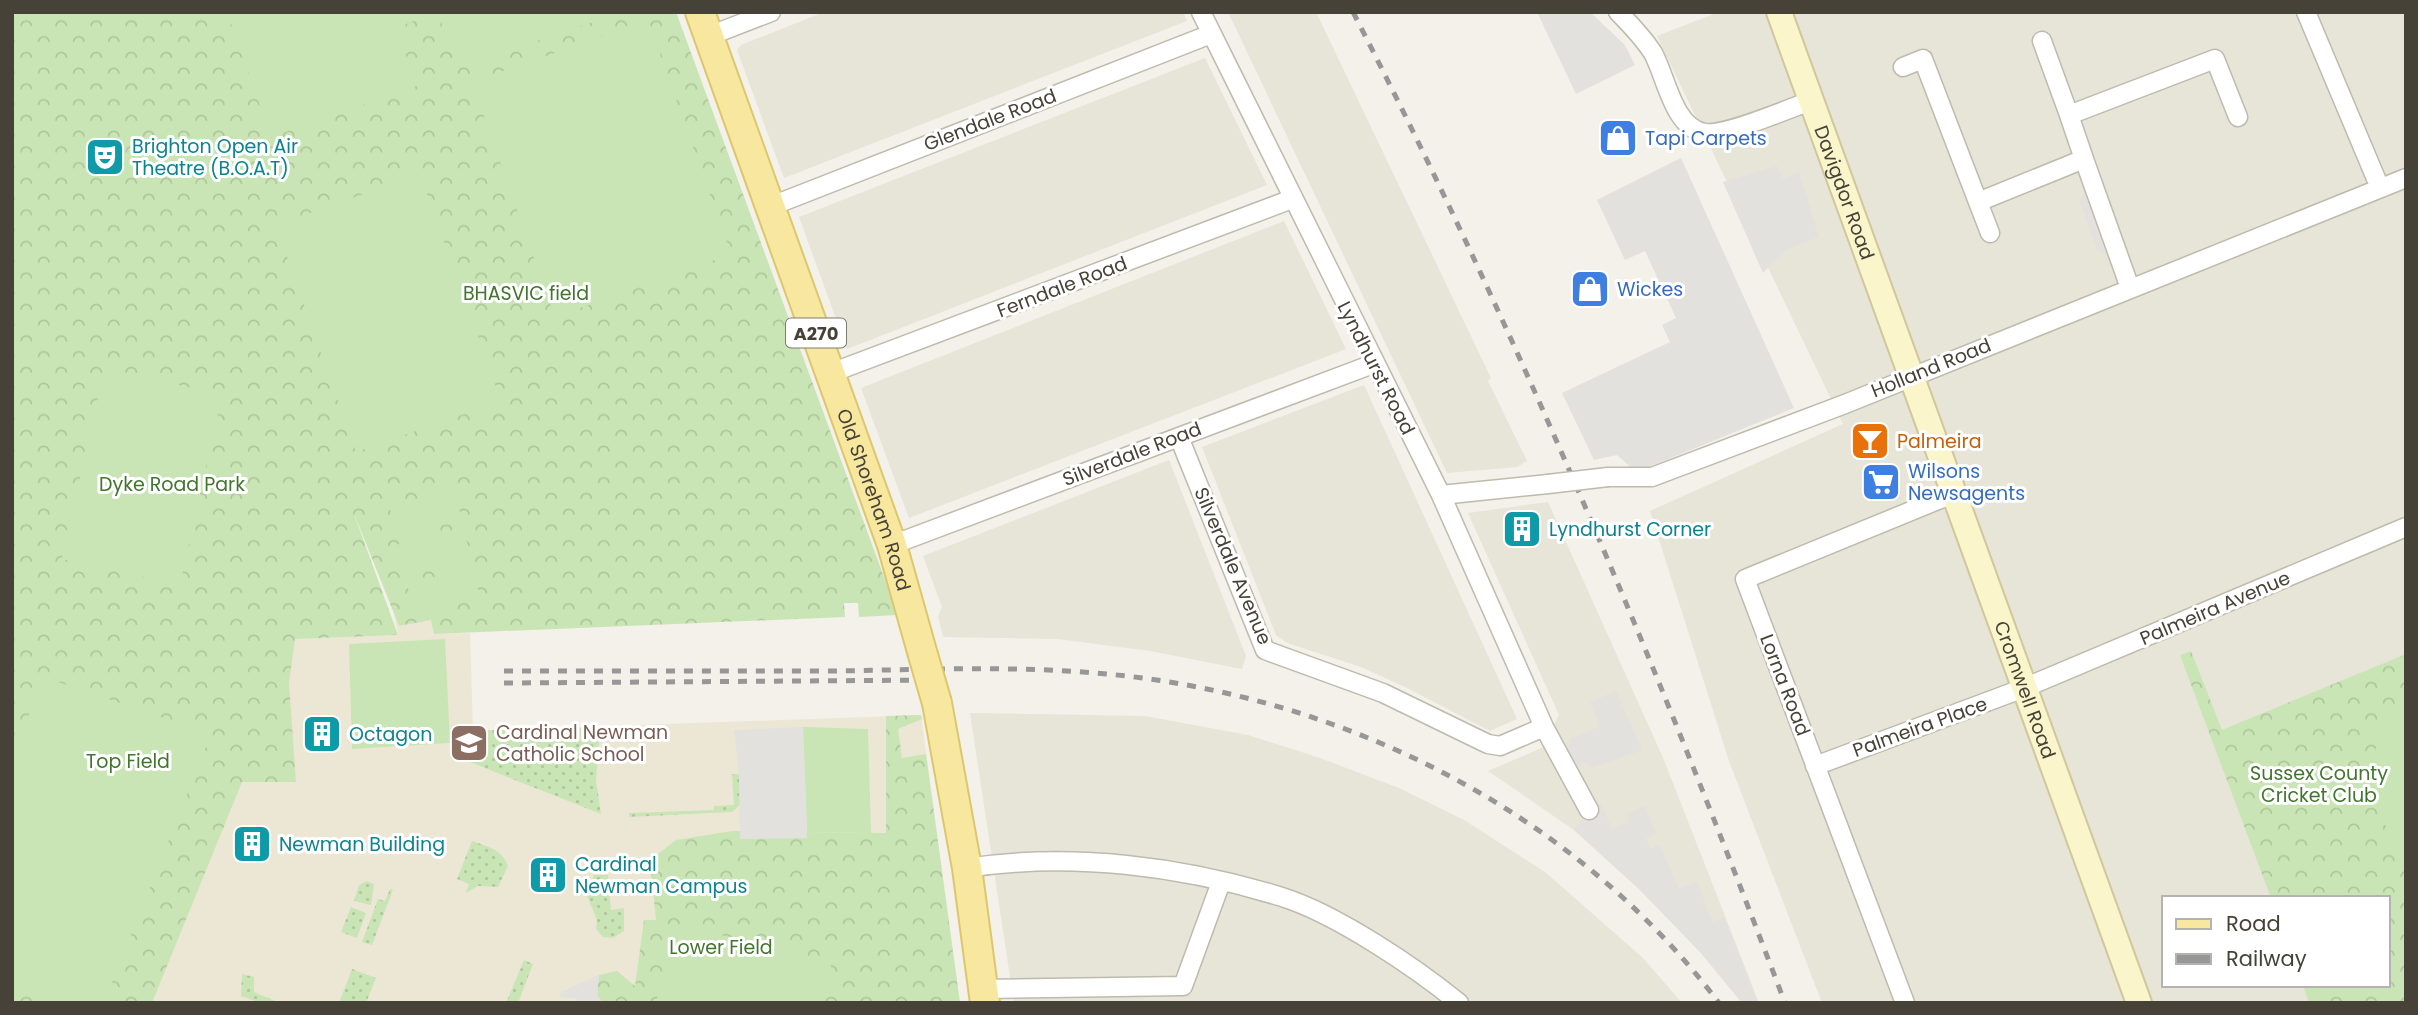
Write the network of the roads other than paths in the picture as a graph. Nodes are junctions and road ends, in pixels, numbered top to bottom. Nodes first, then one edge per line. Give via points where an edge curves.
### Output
1 (771, 12) edge
2 (1201, 12) edge
3 (1618, 12) edge
4 (1780, 12) edge
5 (2306, 12) edge
6 (704, 24) edge
7 (1211, 34) junction
8 (2042, 41) dead end
9 (1903, 66) dead end
10 (1813, 100) junction
11 (2069, 115) junction
12 (2238, 117) dead end
13 (2084, 159) junction
14 (2406, 178) edge
15 (2380, 188) junction
16 (1292, 200) junction
17 (1978, 202) junction
18 (769, 207) junction
19 (1990, 233) dead end
20 (2130, 288) junction
21 (1373, 364) junction
22 (831, 373) junction
23 (1913, 374) junction
24 (1179, 436) junction
25 (1955, 493) junction
26 (1441, 495) junction
27 (2406, 527) edge
28 (892, 545) junction
29 (2024, 688) junction
30 (1544, 727) junction
31 (1815, 766) junction
32 (1589, 810) dead end
33 (967, 868) junction
34 (1221, 882) junction
35 (984, 996) edge
36 (1459, 1003) edge
37 (1905, 1003) edge
38 (2139, 1003) edge

1 - 6 street
2 - 7 street, Lyndhurst Road
3 - 10 street via 1653,53 1680,114 1705,133 1734,128
4 - 10 main road, Davigdor Road
5 - 15 street
6 - 18 main road, Old Shoreham Road / A270
7 - 16 street, Lyndhurst Road
7 - 18 street, Glendale Road
8 - 11 street
9 - 17 street via 1923,59
10 - 23 main road, Davigdor Road
11 - 12 street via 2215,59
11 - 13 street
13 - 17 street
13 - 20 street
14 - 15 street, Holland Road
15 - 20 street, Holland Road
16 - 21 street, Lyndhurst Road
16 - 22 street, Ferndale Road
17 - 19 street
18 - 22 main road, Old Shoreham Road / A270
20 - 23 street, Holland Road
21 - 24 street, Silverdale Road
21 - 26 street, Lyndhurst Road
22 - 28 main road, Old Shoreham Road / A270
23 - 25 main road, Cromwell Road
23 - 26 street, Holland Road, bridge via 1652,477 1608,477
24 - 28 street, Silverdale Road
24 - 30 street, Silverdale Avenue via 1265,650 1383,693 1488,744 1500,746
25 - 29 main road, Cromwell Road
25 - 31 street, Lorna Road via 1745,579
26 - 30 street, Lyndhurst Road
27 - 29 street, Palmeira Avenue
28 - 33 main road, Old Shoreham Road / A270, bridge via 937,703
29 - 31 street, Palmeira Place
29 - 38 main road, Cromwell Road
30 - 32 street, Lyndhurst Road
31 - 37 street, Lorna Road
33 - 34 street via 1090,861
33 - 35 main road, Old Shoreham Road / A270
34 - 35 street via 1183,986
34 - 36 street via 1283,897 1319,913 1425,975

